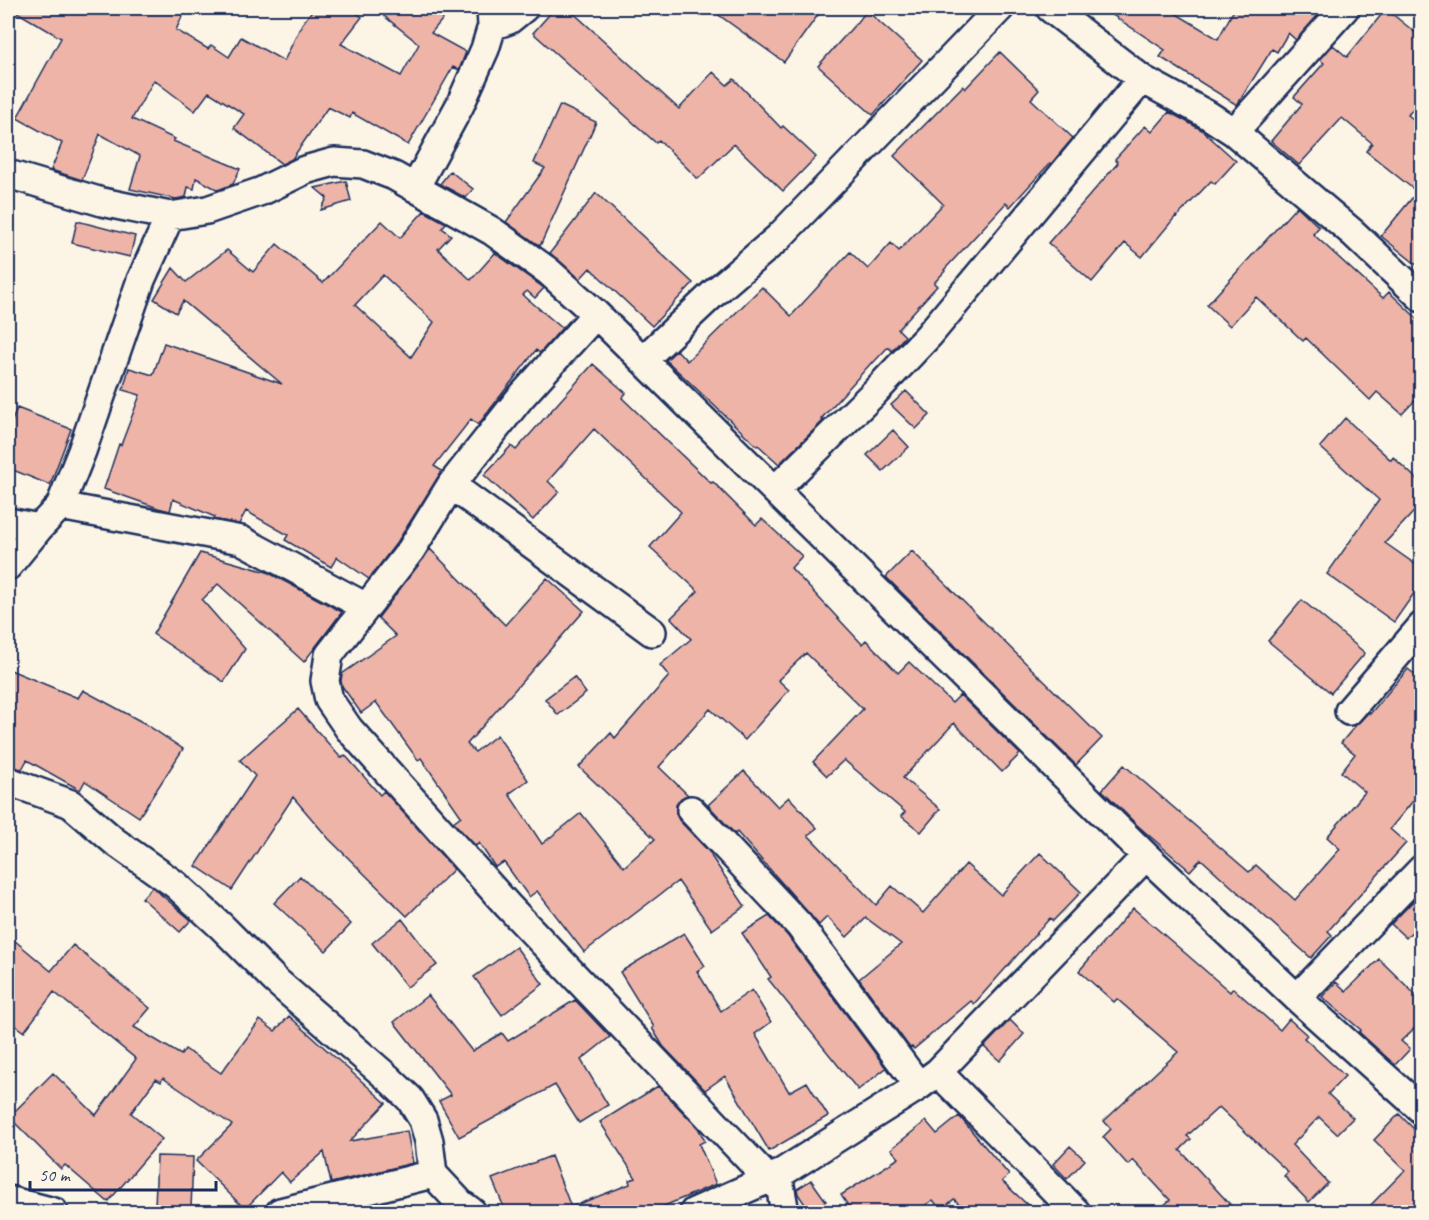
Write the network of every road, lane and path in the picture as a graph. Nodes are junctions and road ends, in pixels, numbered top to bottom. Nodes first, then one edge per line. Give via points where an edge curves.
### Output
1 (524, 8) edge
2 (1000, 8) edge
3 (1050, 8) edge
4 (1345, 8) edge
5 (491, 17) edge
6 (1142, 79) junction
7 (1234, 132) junction
8 (8, 174) edge
9 (415, 188) junction
10 (170, 216) junction
11 (1422, 298) edge
12 (596, 314) junction
13 (643, 360) junction
14 (451, 485) junction
15 (775, 490) junction
16 (60, 506) junction
17 (8, 522) edge
18 (39, 528) junction
19 (8, 566) edge
20 (366, 607) junction
21 (1422, 626) edge
22 (652, 632) dead end
23 (1349, 711) dead end
24 (8, 781) edge
25 (691, 810) dead end
26 (1146, 856) junction
27 (1422, 869) edge
28 (1298, 998) junction
29 (929, 1079) junction
30 (1422, 1110) edge
31 (433, 1174) junction
32 (773, 1178) junction
33 (8, 1200) edge
34 (54, 1212) edge
35 (280, 1212) edge
36 (472, 1212) edge
37 (694, 1212) edge
38 (785, 1212) edge
39 (1076, 1212) edge

1 - 5 street via 509,20
2 - 13 street via 777,238
3 - 6 street
4 - 7 street
5 - 9 street via 485,49
6 - 7 street
6 - 15 street via 929,335
7 - 11 street via 1353,233
8 - 10 street via 102,202
9 - 10 street via 363,164 334,162 207,210
9 - 12 street via 492,231 548,271
10 - 16 street via 141,280
12 - 13 street
12 - 14 street via 520,398
13 - 15 street
14 - 20 street via 411,550
14 - 22 street
15 - 26 street
16 - 18 street
16 - 20 street via 242,540
17 - 18 street
18 - 19 street
20 - 32 street via 329,655 325,681 329,700 342,719 508,906
21 - 23 street
24 - 31 street via 71,804 114,841 176,885 275,980 388,1078 410,1099 423,1120
25 - 29 street via 799,925
26 - 28 street
26 - 29 street
27 - 28 street
28 - 30 street
29 - 32 street
29 - 39 street
31 - 35 street
31 - 36 street
32 - 37 street
32 - 38 street
33 - 34 street

